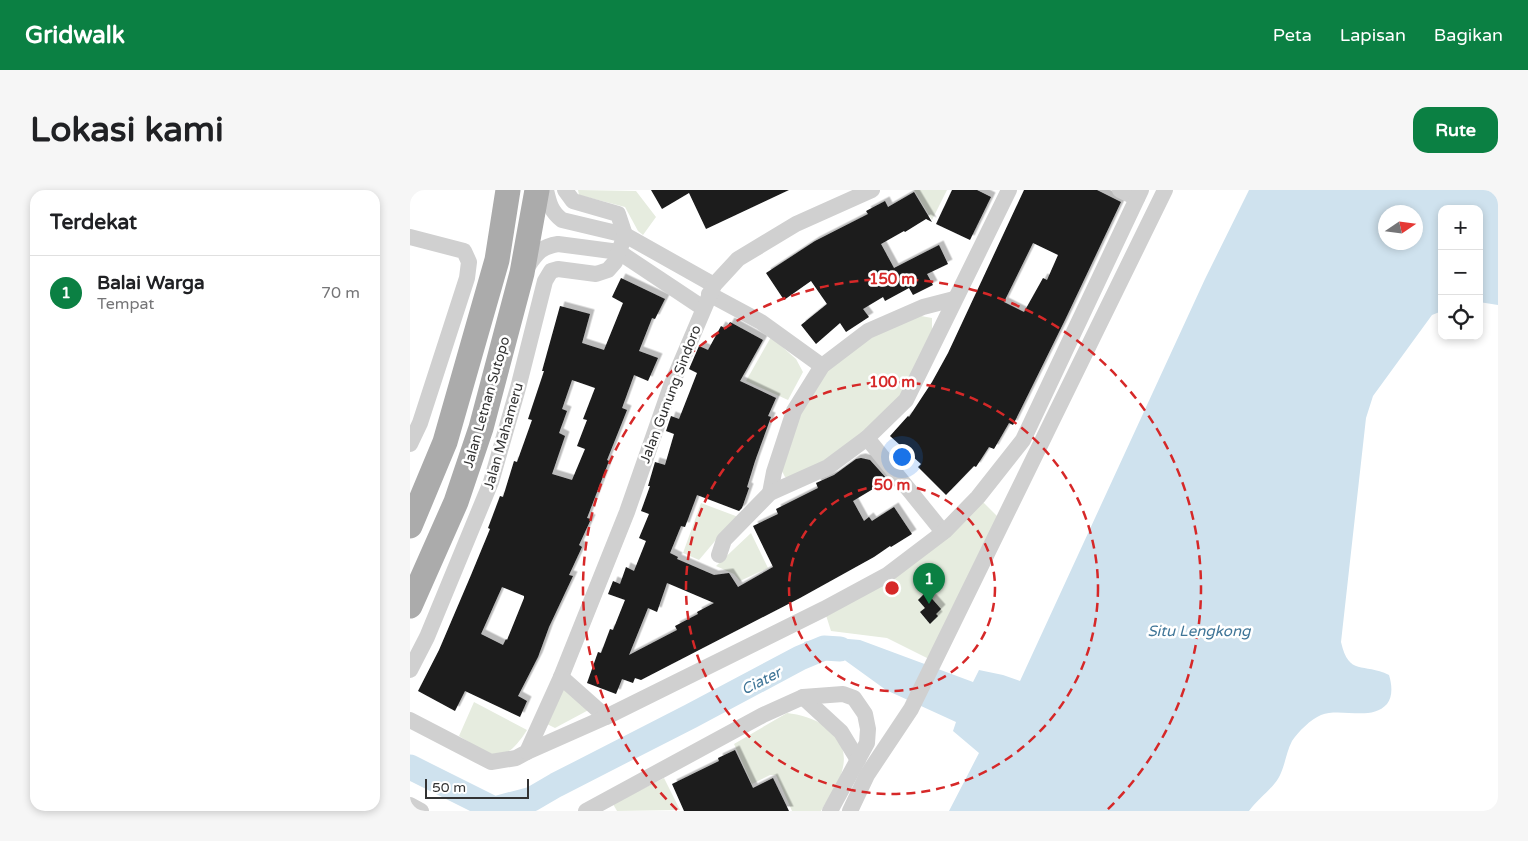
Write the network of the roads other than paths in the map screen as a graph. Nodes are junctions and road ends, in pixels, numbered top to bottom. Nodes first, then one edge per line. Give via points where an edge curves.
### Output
1 (508, 190) edge
2 (537, 190) edge
3 (546, 190) edge
4 (565, 190) edge
5 (872, 190) edge
6 (1009, 190) edge
7 (1120, 190) edge
8 (1165, 190) edge
9 (1139, 194) edge
10 (625, 235) junction
11 (410, 237) edge
12 (618, 252) junction
13 (522, 273) junction
14 (709, 296) junction
15 (954, 299) junction
16 (822, 366) junction
17 (866, 438) junction
18 (410, 444) edge
19 (770, 493) junction
20 (410, 526) edge
21 (943, 532) junction
22 (720, 556) dead end
23 (410, 606) edge
24 (410, 670) edge
25 (561, 677) junction
26 (803, 696) junction
27 (606, 717) junction
28 (410, 720) edge
29 (527, 752) junction
30 (858, 760) junction
31 (410, 805) edge
32 (604, 807) edge
33 (420, 811) edge
34 (586, 811) edge
35 (830, 811) edge
36 (850, 811) edge

1 - 20 main road, Jalan Letnan Sutopo via 497,260 447,433
2 - 13 main road, Jalan Letnan Sutopo
3 - 10 street via 551,207 562,220
4 - 10 street via 573,201 618,214
5 - 14 street, Jalan Gunung Sindoro via 796,224 738,259
6 - 15 street
7 - 9 street
8 - 36 street via 910,709 868,775
9 - 21 street via 1022,440 978,497
10 - 12 street
10 - 14 street
11 - 18 street via 464,251 469,262 467,278 420,423
12 - 13 street via 558,244 540,250
12 - 14 street
12 - 24 street, Jalan Mahameru via 616,262 602,273 558,268 551,271 545,281 491,482
13 - 23 main road, Jalan Letnan Sutopo via 481,428 456,502
14 - 16 street via 761,322
14 - 25 street, Jalan Gunung Sindoro via 671,386 627,512
15 - 16 street via 923,307 868,331
15 - 17 street via 906,400
16 - 19 street via 794,411
17 - 19 street via 825,469
17 - 21 street
19 - 22 street via 724,540
21 - 27 street via 887,575 780,632
25 - 27 street
25 - 29 street, Jalan Gunung Sindoro
26 - 30 street via 841,732
26 - 30 street via 843,694 854,698 865,714 868,729 867,742
26 - 32 street via 763,715
27 - 29 street
28 - 29 street via 491,762 516,758
30 - 35 street
31 - 33 street
32 - 34 street

